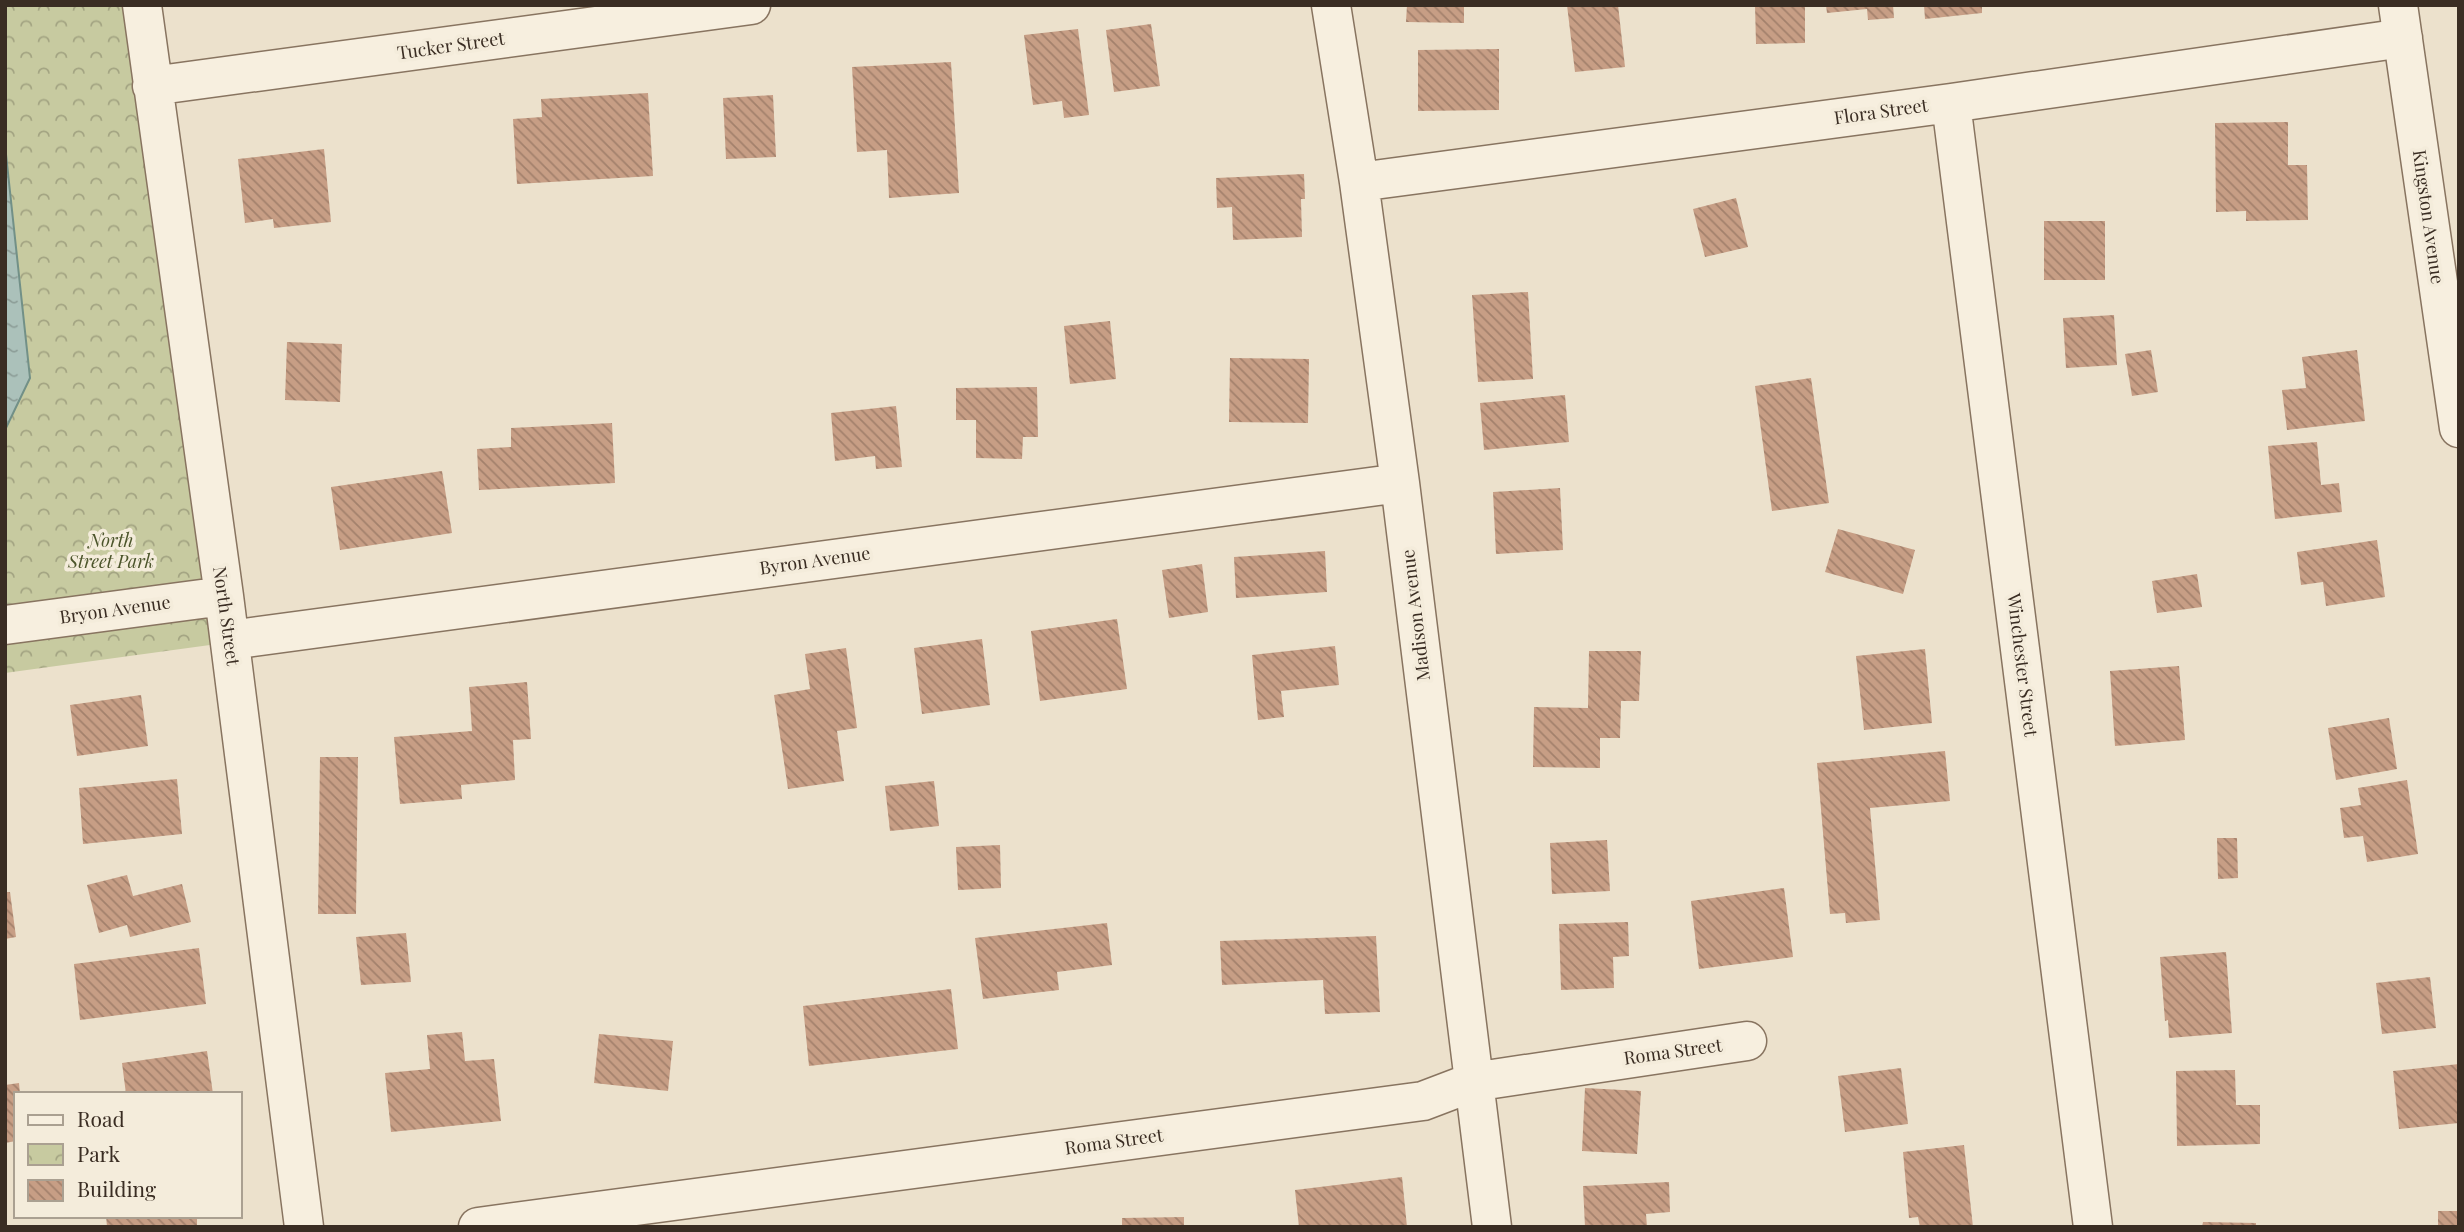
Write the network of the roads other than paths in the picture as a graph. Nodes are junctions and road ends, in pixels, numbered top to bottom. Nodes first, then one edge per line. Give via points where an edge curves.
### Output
1 (142, 5) edge
2 (751, 5) edge
3 (1331, 5) edge
4 (2401, 22) edge
5 (152, 86) junction
6 (1951, 103) junction
7 (1359, 182) junction
8 (2449, 291) edge
9 (2459, 428) edge
10 (1400, 483) junction
11 (224, 596) junction
12 (5, 625) edge
13 (230, 640) junction
14 (1747, 1041) dead end
15 (1473, 1082) junction
16 (304, 1227) edge
17 (478, 1227) edge
18 (1492, 1227) edge
19 (2093, 1227) edge

1 - 5 street, North Street
2 - 5 street, Tucker Street
3 - 7 street, Madison Avenue
4 - 6 street, Flora Street
4 - 8 street, Kingston Avenue
5 - 11 street, North Street
6 - 7 street, Flora Street
6 - 19 street, Winchester Street
7 - 10 street, Madison Avenue
8 - 9 street, Kingston Avenue
10 - 13 street, Byron Avenue
10 - 15 street, Madison Avenue
11 - 12 street, Bryon Avenue
11 - 13 street, North Street
13 - 16 street, North Street
14 - 15 street, Roma Street
15 - 17 street, Roma Street via 1423,1101
15 - 18 street, Madison Avenue

